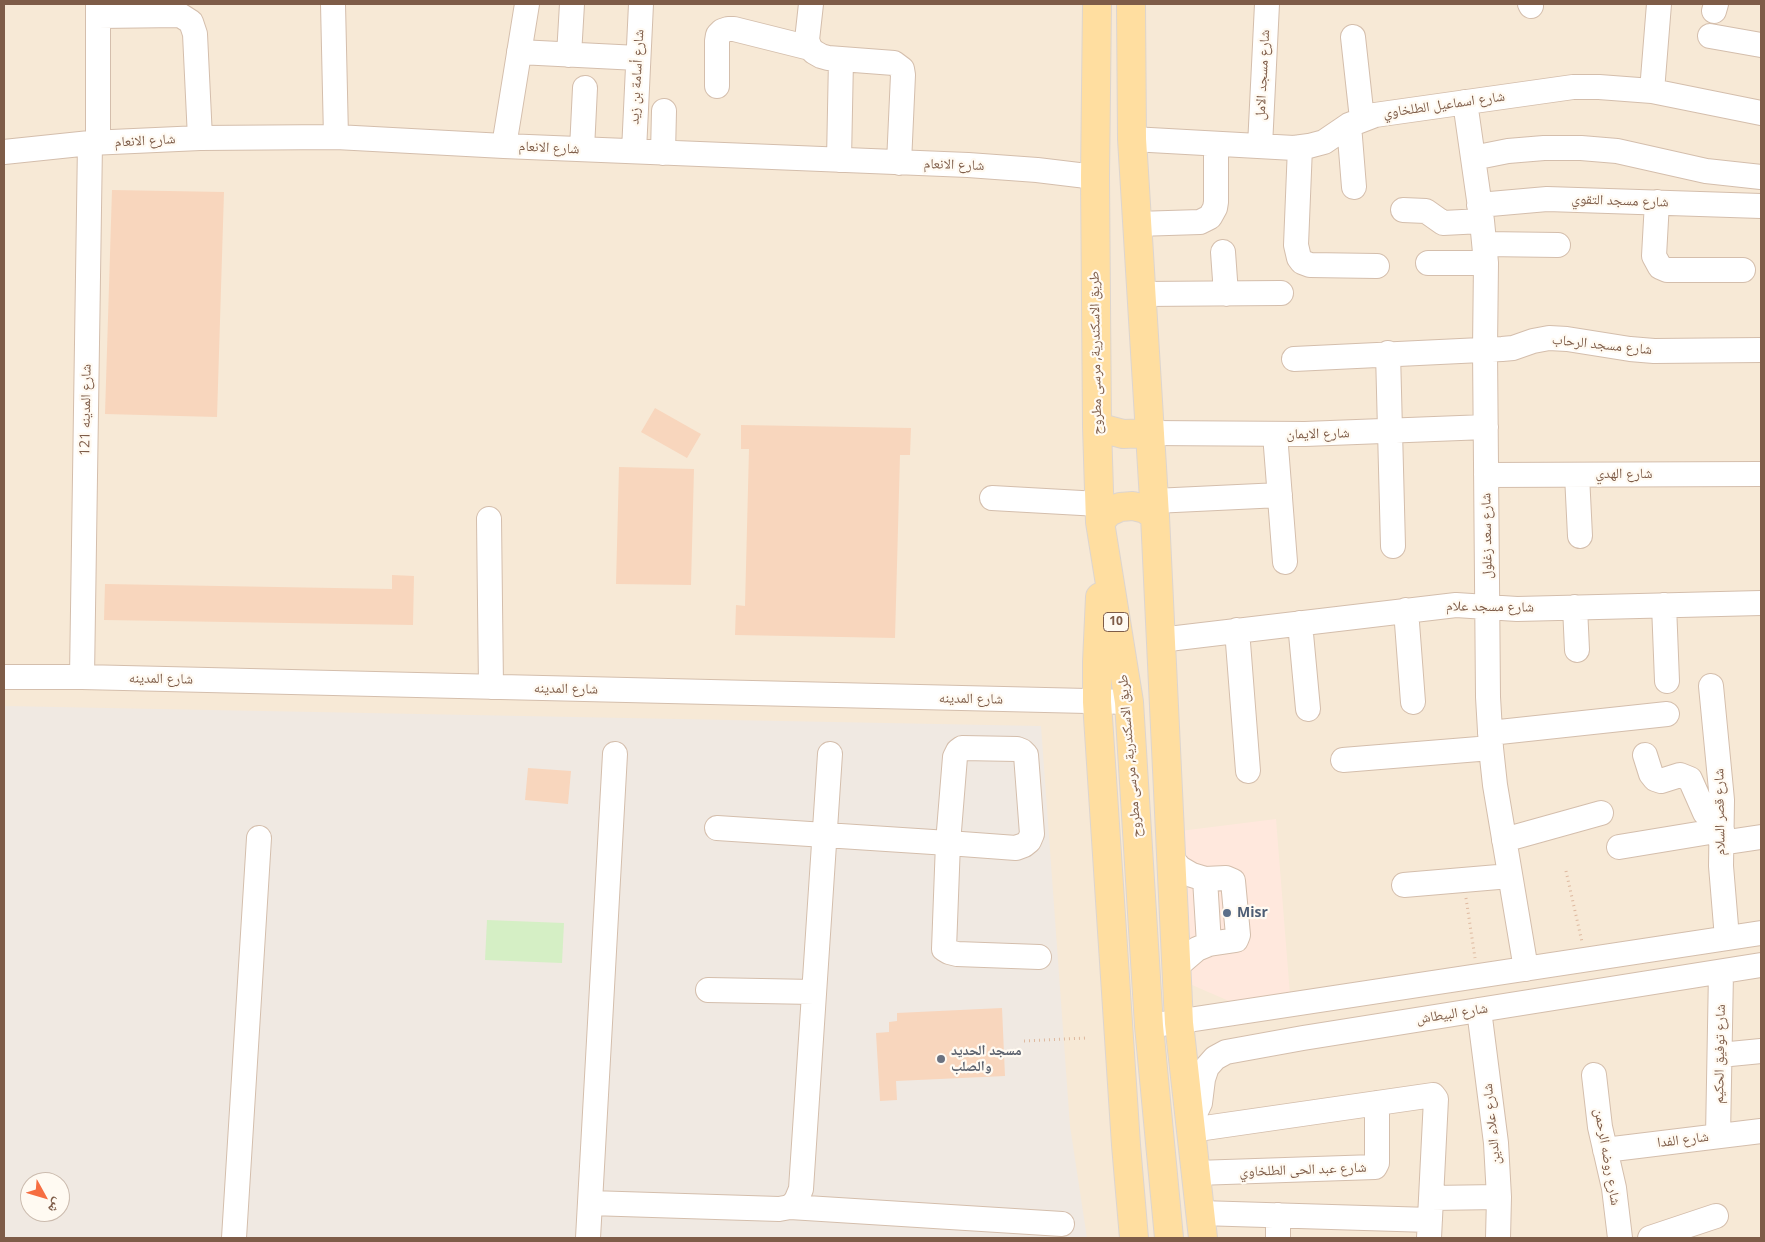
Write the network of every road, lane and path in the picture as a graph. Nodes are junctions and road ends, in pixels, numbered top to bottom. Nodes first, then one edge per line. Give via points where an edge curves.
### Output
1 (333, 4) edge
2 (528, 4) edge
3 (572, 4) edge
4 (641, 4) edge
5 (811, 4) edge
6 (1097, 4) edge
7 (1131, 4) edge
8 (1267, 4) edge
9 (1659, 4) edge
10 (98, 10) edge
11 (1710, 36) dead end
12 (1354, 37) dead end
13 (1761, 45) edge
14 (810, 48) junction
15 (519, 52) junction
16 (569, 55) junction
17 (638, 58) junction
18 (841, 59) junction
19 (717, 86) dead end
20 (585, 88) dead end
21 (1652, 91) junction
22 (1465, 102) junction
23 (664, 111) dead end
24 (1761, 111) edge
25 (1355, 122) junction
26 (336, 137) junction
27 (200, 138) junction
28 (1132, 139) junction
29 (94, 143) junction
30 (1216, 144) junction
31 (504, 146) junction
32 (1260, 146) junction
33 (1300, 147) junction
34 (582, 149) junction
35 (634, 151) junction
36 (4, 152) edge
37 (663, 153) junction
38 (1473, 158) junction
39 (839, 160) junction
40 (899, 163) junction
41 (1095, 177) junction
42 (1761, 178) edge
43 (1354, 187) dead end
44 (1657, 202) junction
45 (1761, 206) edge
46 (1403, 210) dead end
47 (1138, 224) junction
48 (1483, 233) junction
49 (1558, 245) dead end
50 (1223, 252) dead end
51 (1428, 263) dead end
52 (1376, 266) dead end
53 (1742, 270) dead end
54 (1142, 294) junction
55 (1226, 294) junction
56 (1281, 294) dead end
57 (1485, 349) junction
58 (1761, 350) edge
59 (1388, 353) junction
60 (1294, 359) dead end
61 (1097, 426) junction
62 (1486, 426) junction
63 (1390, 431) junction
64 (1150, 433) junction
65 (1275, 434) junction
66 (1761, 474) edge
67 (1486, 475) junction
68 (1577, 475) junction
69 (1280, 496) junction
70 (992, 498) dead end
71 (1154, 509) junction
72 (1100, 513) junction
73 (489, 519) dead end
74 (1580, 536) dead end
75 (1393, 546) dead end
76 (1105, 554) junction
77 (1285, 562) dead end
78 (1761, 602) edge
79 (1664, 605) junction
80 (1488, 607) junction
81 (1575, 607) junction
82 (1406, 610) junction
83 (1300, 623) junction
84 (1237, 630) junction
85 (1160, 640) junction
86 (1576, 650) dead end
87 (82, 677) junction
88 (4, 678) edge
89 (1667, 681) dead end
90 (1710, 686) dead end
91 (491, 687) junction
92 (1097, 702) junction
93 (1129, 702) junction
94 (1413, 702) dead end
95 (1308, 710) dead end
96 (1666, 714) dead end
97 (1490, 741) junction
98 (615, 754) dead end
99 (830, 754) dead end
100 (1645, 755) dead end
101 (1343, 760) dead end
102 (1248, 771) dead end
103 (1601, 813) dead end
104 (717, 828) dead end
105 (825, 835) junction
106 (1721, 836) junction
107 (1761, 837) edge
108 (259, 838) dead end
109 (1504, 840) junction
110 (948, 843) junction
111 (1619, 847) dead end
112 (1170, 858) junction
113 (1566, 870) dead end
114 (1510, 876) junction
115 (1463, 880) junction
116 (1404, 885) dead end
117 (1761, 932) edge
118 (1727, 938) junction
119 (1039, 957) dead end
120 (1586, 959) junction
121 (1761, 965) edge
122 (1176, 967) junction
123 (1526, 969) junction
124 (1721, 972) junction
125 (1478, 976) junction
126 (708, 990) dead end
127 (814, 992) junction
128 (1298, 1004) junction
129 (1478, 1010) junction
130 (1179, 1023) junction
131 (1149, 1026) junction
132 (1087, 1038) dead end
133 (1303, 1038) junction
134 (1024, 1041) dead end
135 (1761, 1051) edge
136 (1720, 1055) junction
137 (1594, 1075) dead end
138 (1377, 1103) junction
139 (1191, 1127) junction
140 (1761, 1131) edge
141 (1718, 1136) junction
142 (1605, 1150) junction
143 (1196, 1174) junction
144 (1499, 1197) junction
145 (590, 1203) junction
146 (790, 1207) junction
147 (1716, 1216) dead end
148 (1430, 1219) edge
149 (1062, 1224) dead end
150 (1202, 1226) edge
151 (1278, 1227) edge
152 (234, 1238) edge
153 (588, 1238) edge
154 (1134, 1238) edge
155 (1169, 1238) edge
156 (1498, 1238) edge
157 (1620, 1238) edge
158 (1650, 1238) edge

1 - 26 street
2 - 15 street
3 - 16 street
4 - 17 street, شارع أسامة بن زيد
5 - 14 street via 806,32
6 - 41 main road, طريق الاسكندرية, مرسى مطروح / 10
7 - 28 main road
8 - 32 street, شارع مسجد الامل
9 - 21 street
10 - 27 street via 180,15 191,22 195,34
10 - 29 street, شارع المدينه 121
11 - 13 street
12 - 25 street
14 - 18 street via 821,56
14 - 19 street via 734,30 722,31 716,41
15 - 16 street
15 - 31 street
16 - 17 street
17 - 35 street, شارع أسامة بن زيد
18 - 39 street
18 - 40 street via 894,63 902,69
20 - 34 street
21 - 22 street, شارع اسماعيل الطلخاوي via 1573,87
21 - 24 street, شارع اسماعيل الطلخاوي
22 - 25 street, شارع اسماعيل الطلخاوي via 1375,115
22 - 38 street, شارع سعد زغلول
23 - 37 street
25 - 33 street, شارع اسماعيل الطلخاوي via 1324,142
25 - 43 street
26 - 27 street, شارع الانعام
26 - 31 street, شارع الانعام
27 - 29 street, شارع الانعام
28 - 30 street, شارع اسماعيل الطلخاوي
28 - 47 main road
29 - 36 street, شارع الانعام
29 - 87 street, شارع المدينه 121
30 - 32 street, شارع اسماعيل الطلخاوي
30 - 47 street via 1216,202 1210,217 1200,222
31 - 34 street, شارع الانعام
32 - 33 street, شارع اسماعيل الطلخاوي
33 - 52 street via 1296,245 1299,258 1310,265
34 - 35 street, شارع الانعام
35 - 37 street, شارع الانعام
37 - 39 street, شارع الانعام
38 - 42 street via 1508,151 1581,148 1616,151 1706,171
38 - 48 street, شارع سعد زغلول
39 - 40 street, شارع الانعام
40 - 41 street, شارع الانعام via 1002,167
41 - 61 main road, طريق الاسكندرية, مرسى مطروح / 10
44 - 45 street, شارع مسجد التقوي
44 - 48 street, شارع مسجد التقوي via 1547,199
44 - 53 street via 1654,256 1660,267 1667,270
46 - 48 street via 1426,211 1443,223
47 - 54 main road
48 - 49 street
48 - 51 street
48 - 57 street, شارع سعد زغلول
50 - 55 street
54 - 55 street
54 - 64 main road
55 - 56 street
57 - 58 street, شارع مسجد الرحاب via 1512,348 1549,338 1654,351
57 - 59 street, شارع مسجد الرحاب
57 - 62 street, شارع سعد زغلول
59 - 60 street, شارع مسجد الرحاب
59 - 63 street
61 - 64 main road via 1123,434
61 - 72 main road, طريق الاسكندرية, مرسى مطروح / 10
62 - 63 street, شارع الايمان
62 - 67 street, شارع سعد زغلول
63 - 65 street, شارع الايمان
63 - 75 street
64 - 65 street, شارع الايمان
64 - 71 main road
65 - 69 street
66 - 68 street, شارع الهدي
67 - 68 street, شارع الهدي
67 - 80 street, شارع سعد زغلول
68 - 74 street
69 - 71 street
69 - 77 street
70 - 72 street
71 - 72 main road via 1133,506
71 - 85 main road
72 - 76 main road, طريق الاسكندرية, مرسى مطروح / 10
73 - 91 street
76 - 92 main road via 1100,588
76 - 93 main road, طريق الاسكندرية, مرسى مطروح / 10
78 - 79 street, شارع مسجد علام
79 - 81 street, شارع مسجد علام
79 - 89 street
80 - 81 street, شارع مسجد علام
80 - 82 street, شارع مسجد علام via 1456,605
80 - 97 street, شارع سعد زغلول
81 - 86 street
82 - 83 street, شارع مسجد علام
82 - 94 street
83 - 84 street, شارع مسجد علام
83 - 95 street
84 - 85 street, شارع مسجد علام
84 - 102 street
85 - 112 main road
87 - 88 street, شارع المدينه
87 - 91 street, شارع المدينه
90 - 106 street, شارع قصر السلام via 1721,786
91 - 92 street, شارع المدينه
92 - 93 street, شارع المدينه
92 - 154 main road
93 - 131 main road, طريق الاسكندرية, مرسى مطروح / 10
96 - 97 street
97 - 101 street
97 - 109 street, شارع سعد زغلول
98 - 145 street
99 - 105 street
100 - 106 street via 1655,779 1661,781 1680,775 1690,779 1705,813
103 - 109 street
104 - 105 street
105 - 110 street
105 - 127 street
106 - 107 street
106 - 111 street
106 - 118 street, شارع قصر السلام
108 - 152 street
109 - 114 street, شارع سعد زغلول
110 - 110 street via 1016,848 1029,841 1032,834 1026,755 1022,751 962,748 958,751
110 - 119 street via 944,948 957,954
112 - 122 main road
112 - 122 street via 1192,876 1233,881 1238,934 1236,940 1197,949
113 - 120 path
114 - 115 street
114 - 123 street, شارع سعد زغلول
115 - 116 street
115 - 125 path
117 - 118 street
118 - 120 street
120 - 123 street
121 - 124 street, شارع البيطاش
122 - 130 main road
123 - 125 street
124 - 129 street, شارع البيطاش
124 - 136 street, شارع توفيق الحكيم
125 - 128 street
126 - 127 street
127 - 146 street via 801,1189
128 - 130 street
128 - 133 street
129 - 133 street, شارع البيطاش
129 - 144 street, شارع علاء الدين via 1496,1143
130 - 131 street
130 - 139 main road
131 - 155 main road, طريق الاسكندرية, مرسى مطروح / 10
132 - 134 path
133 - 139 street, شارع البيطاش via 1226,1052 1215,1058 1207,1067 1200,1103
135 - 136 street
136 - 141 street, شارع توفيق الحكيم
137 - 142 street, شارع روضه الرحمن
138 - 139 street
138 - 143 street, شارع عبد الحى الطلخاوي via 1375,1167
138 - 148 street via 1435,1097
139 - 143 main road
140 - 141 street, شارع الفدا
141 - 142 street, شارع الفدا
142 - 157 street, شارع روضه الرحمن
143 - 150 main road
144 - 148 street
144 - 156 street, شارع علاء الدين
145 - 146 street via 779,1210
145 - 153 street
146 - 149 street
147 - 158 street
148 - 151 street
150 - 151 street

